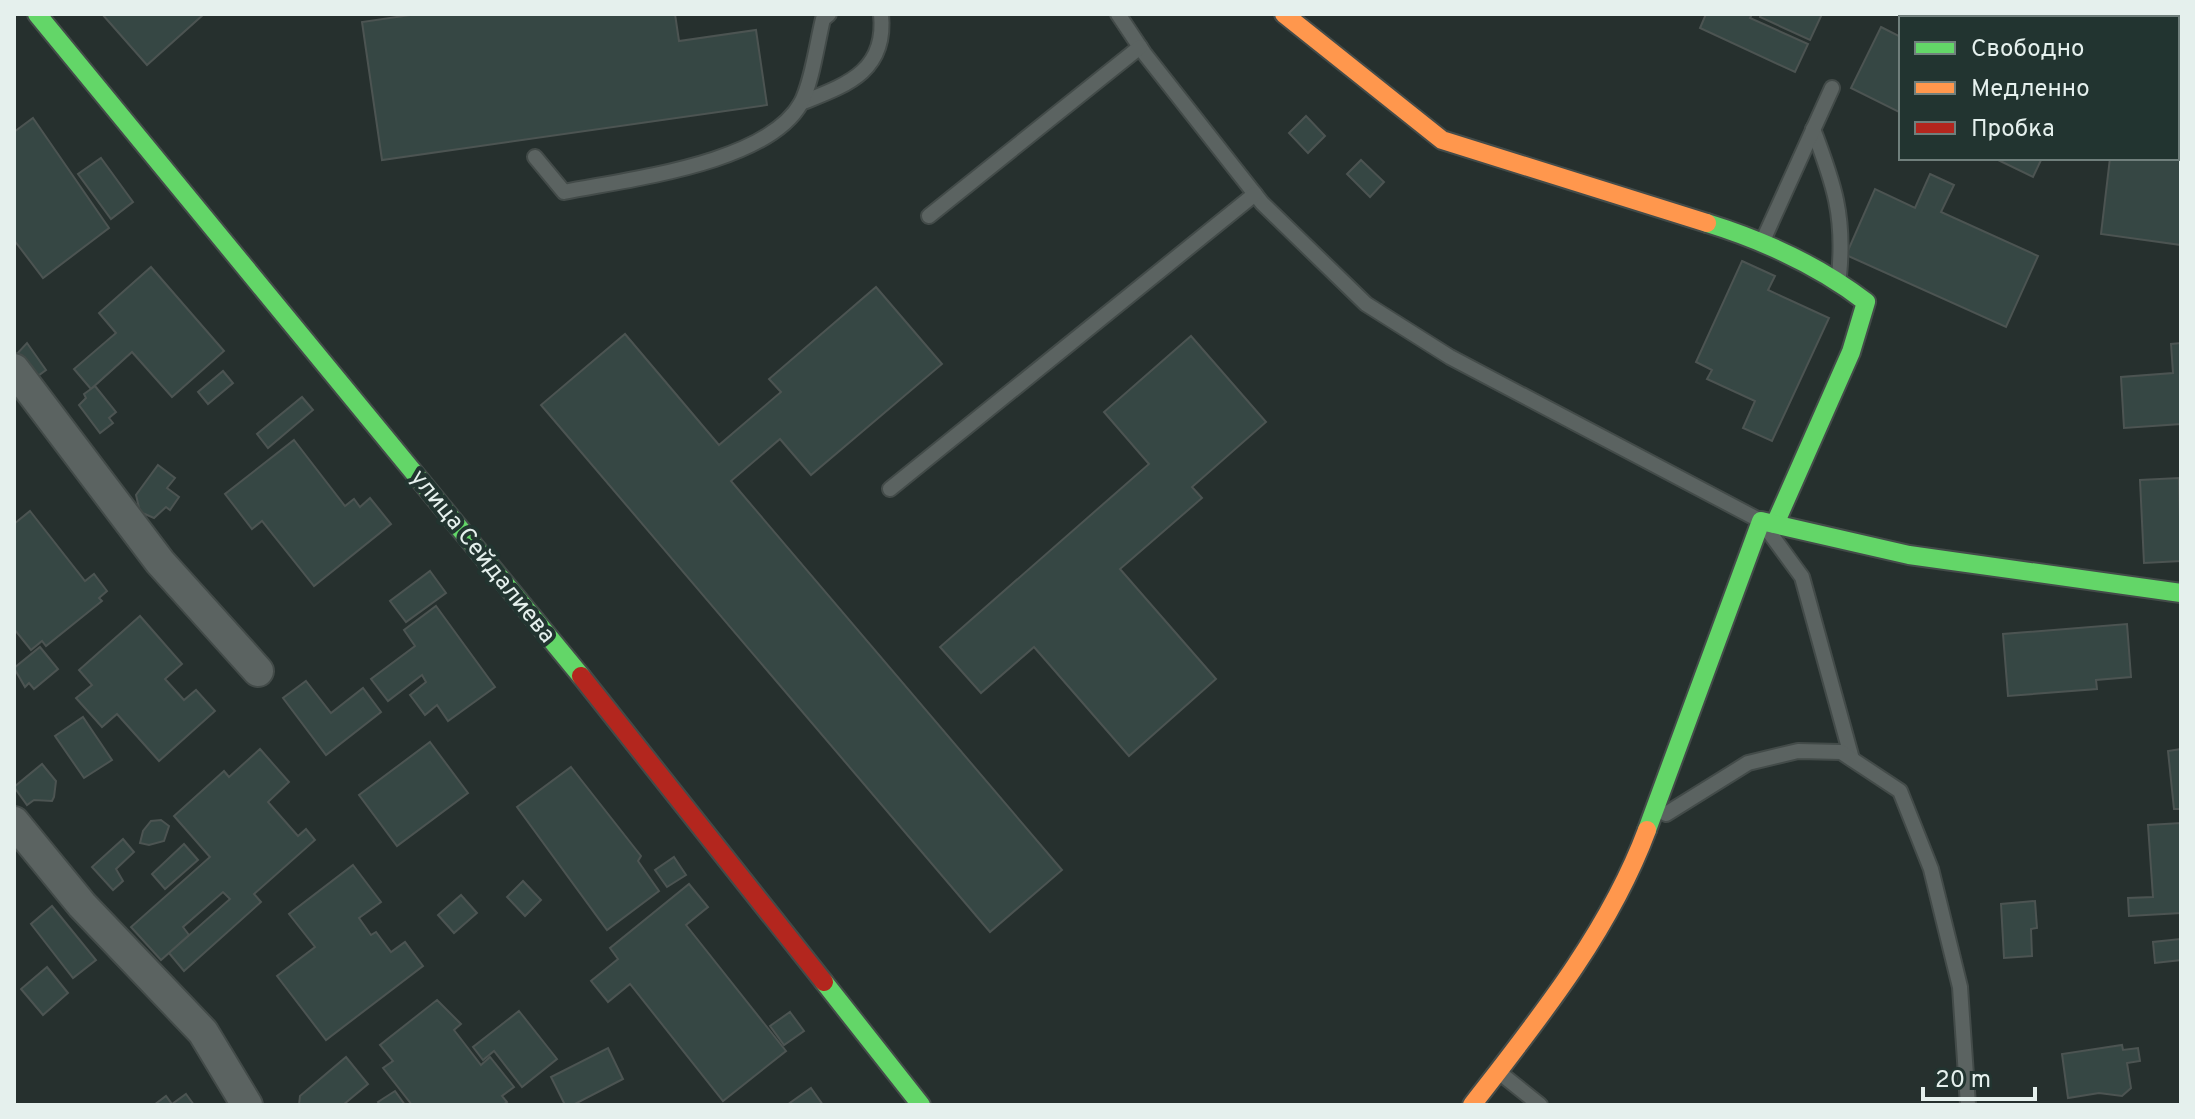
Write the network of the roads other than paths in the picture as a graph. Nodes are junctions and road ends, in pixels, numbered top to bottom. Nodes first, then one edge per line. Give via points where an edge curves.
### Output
1 (37, 14) edge
2 (829, 14) edge
3 (881, 14) edge
4 (1118, 14) edge
5 (1284, 14) edge
6 (1140, 47) junction
7 (1832, 88) dead end
8 (801, 103) junction
9 (1813, 129) junction
10 (535, 157) dead end
11 (1255, 194) junction
12 (929, 216) dead end
13 (1763, 240) junction
14 (1839, 281) junction
15 (14, 369) edge
16 (890, 489) dead end
17 (1768, 522) junction
18 (2181, 593) edge
19 (258, 671) dead end
20 (1852, 759) junction
21 (14, 822) edge
22 (1649, 826) junction
23 (1499, 1073) junction
24 (247, 1105) edge
25 (921, 1105) edge
26 (1472, 1105) edge
27 (1540, 1105) edge
28 (1968, 1105) edge

1 - 25 street, улица Сейдалиева via 648,758
2 - 8 lane via 823,19
3 - 8 lane via 878,49 862,76
4 - 6 lane
5 - 13 street via 1442,140
6 - 11 lane
6 - 12 lane
7 - 9 lane
8 - 10 lane via 763,141 694,166 564,192
9 - 13 lane
9 - 14 lane via 1843,234
11 - 16 lane
11 - 17 lane via 1366,304 1450,357
13 - 14 street
14 - 17 street via 1866,302 1851,352
15 - 19 street via 160,562
17 - 18 street via 1909,555
17 - 20 lane via 1802,577
17 - 22 street
20 - 22 lane via 1841,752 1798,751 1748,763
20 - 28 lane via 1900,791 1931,869 1960,987
21 - 24 street via 82,905 203,1032
22 - 23 street via 1631,874 1554,999
23 - 26 street
23 - 27 lane

